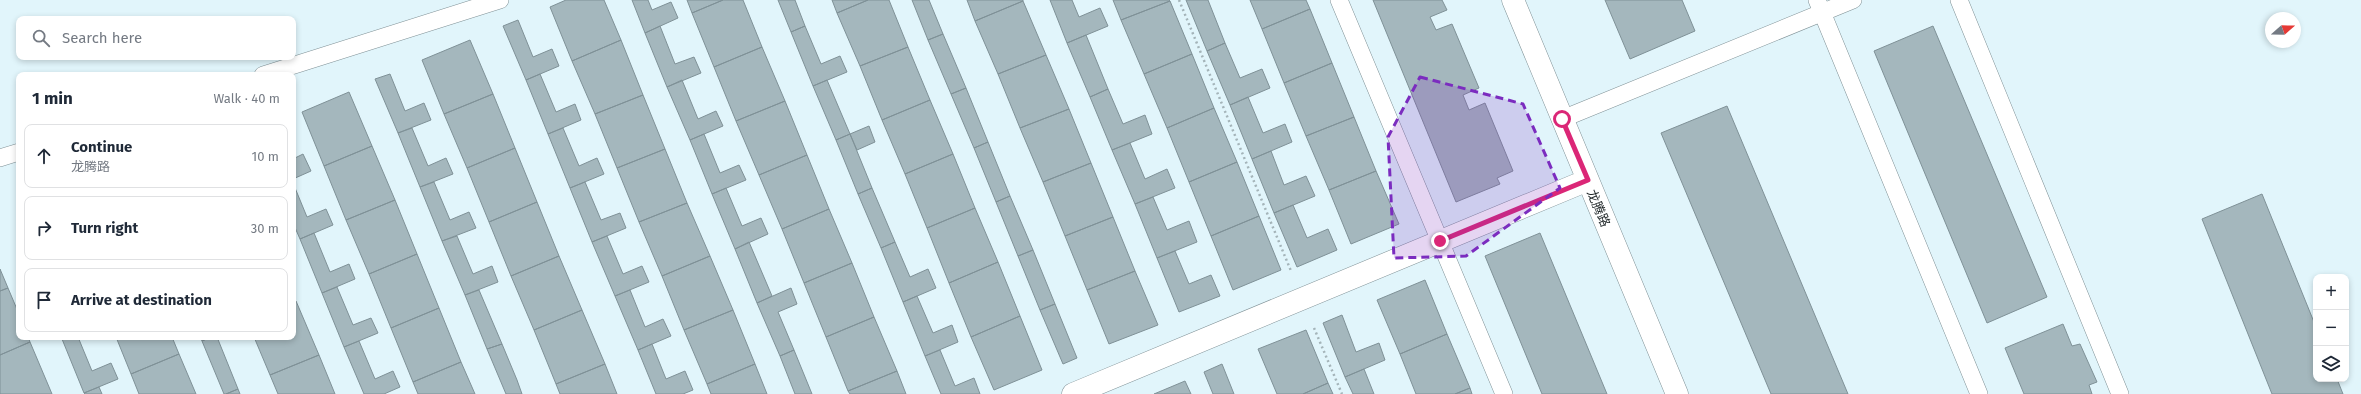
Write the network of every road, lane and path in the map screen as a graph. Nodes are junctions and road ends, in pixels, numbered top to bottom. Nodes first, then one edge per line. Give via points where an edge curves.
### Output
1 (500, 0) edge
2 (1179, 0) edge
3 (1339, 0) edge
4 (1513, 0) edge
5 (1853, 0) edge
6 (1959, 0) edge
7 (1820, 6) edge
8 (272, 72) edge
9 (1562, 119) junction
10 (16, 153) edge
11 (0, 158) edge
12 (1588, 180) junction
13 (1440, 241) junction
14 (1302, 299) junction
15 (1073, 394) edge
16 (1342, 394) edge
17 (1504, 394) edge
18 (1677, 394) edge
19 (1979, 394) edge
20 (2120, 394) edge

1 - 8 lane
2 - 14 path
3 - 13 lane
4 - 9 street, 龙腾路
5 - 7 lane
6 - 20 lane
7 - 9 lane
7 - 19 lane
9 - 12 street, 龙腾路
10 - 11 lane
12 - 13 street
12 - 18 street, 龙腾路
13 - 14 street
13 - 17 lane
14 - 15 street
14 - 16 path

